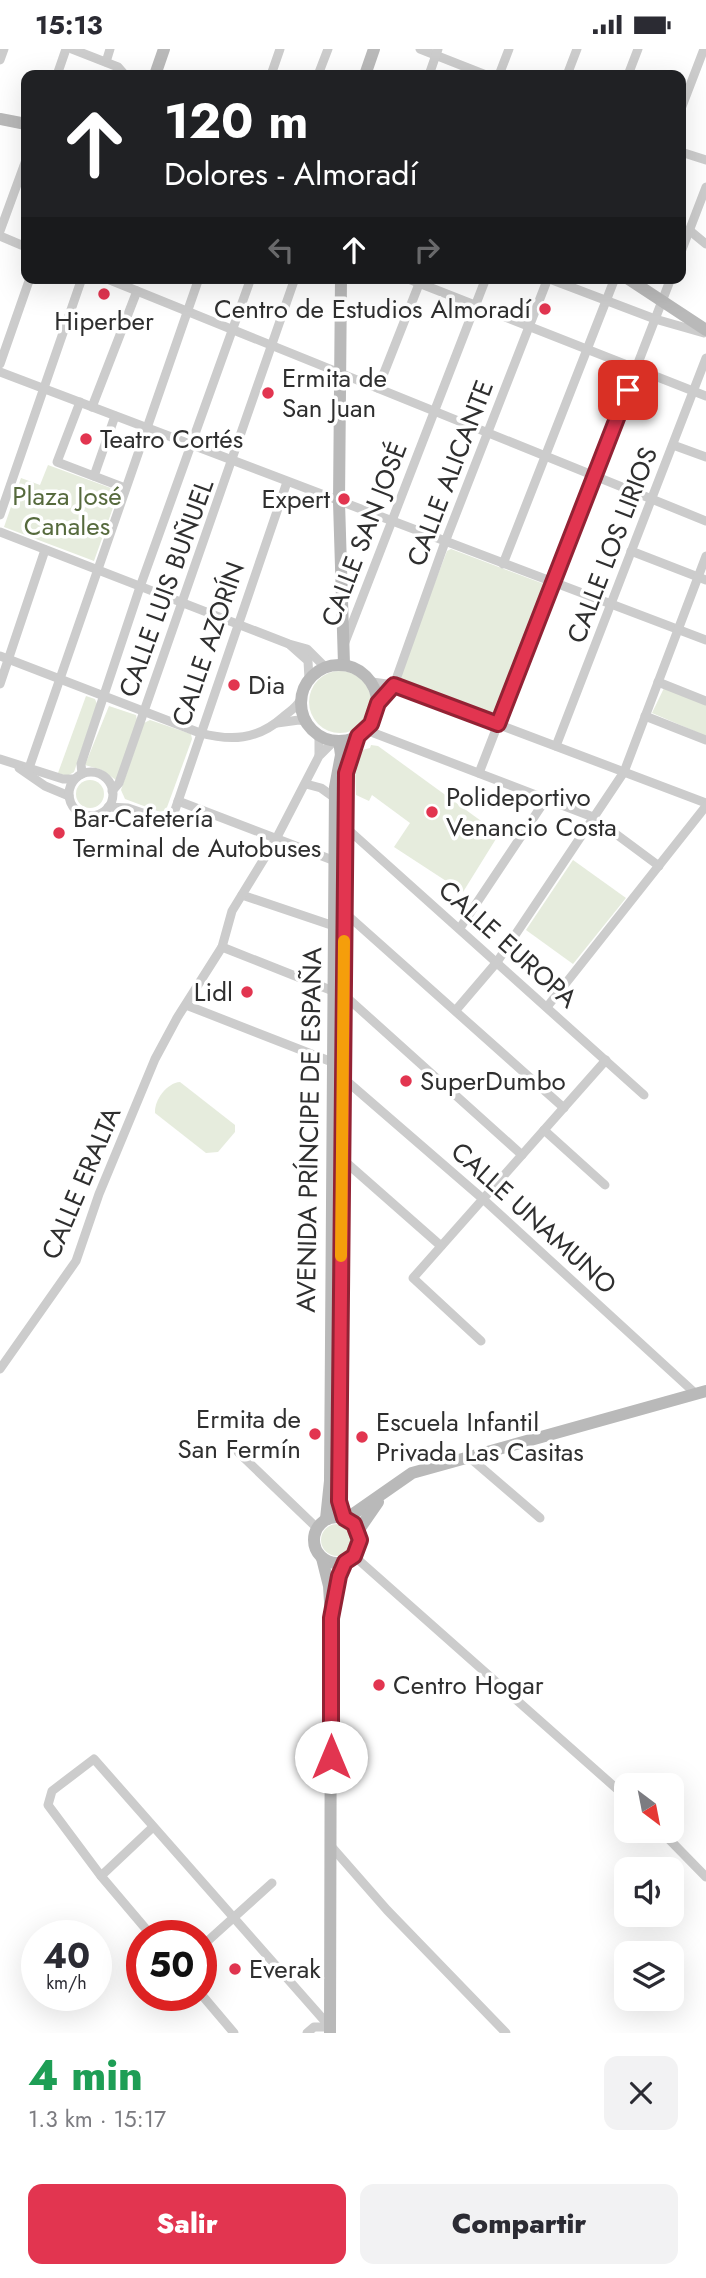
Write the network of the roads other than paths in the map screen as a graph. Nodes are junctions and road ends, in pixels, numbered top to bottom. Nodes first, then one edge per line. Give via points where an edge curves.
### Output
1 (4, 49) edge
2 (66, 49) edge
3 (72, 49) edge
4 (110, 49) edge
5 (164, 49) edge
6 (280, 49) edge
7 (328, 49) edge
8 (374, 49) edge
9 (420, 49) edge
10 (509, 49) edge
11 (577, 49) edge
12 (638, 49) edge
13 (704, 49) edge
14 (437, 52) edge
15 (0, 60) edge
16 (106, 62) junction
17 (59, 70) edge
18 (121, 70) edge
19 (157, 70) edge
20 (273, 70) edge
21 (320, 70) edge
22 (367, 70) edge
23 (431, 70) edge
24 (475, 70) edge
25 (501, 70) edge
26 (568, 70) edge
27 (630, 70) edge
28 (686, 96) edge
29 (0, 119) edge
30 (21, 123) edge
31 (686, 154) edge
32 (706, 160) edge
33 (21, 174) edge
34 (706, 187) edge
35 (689, 230) junction
36 (0, 234) edge
37 (686, 238) edge
38 (706, 243) edge
39 (21, 244) edge
40 (28, 284) edge
41 (80, 284) edge
42 (120, 284) edge
43 (197, 284) edge
44 (249, 284) edge
45 (293, 284) edge
46 (341, 284) edge
47 (419, 284) edge
48 (427, 284) edge
49 (484, 284) edge
50 (546, 284) edge
51 (564, 284) edge
52 (613, 284) edge
53 (637, 284) edge
54 (669, 284) edge
55 (137, 291) junction
56 (663, 299) junction
57 (606, 300) junction
58 (475, 306) junction
59 (187, 311) junction
60 (655, 319) junction
61 (529, 327) junction
62 (232, 329) junction
63 (706, 332) edge
64 (270, 344) junction
65 (587, 349) junction
66 (706, 358) edge
67 (0, 364) edge
68 (636, 369) junction
69 (0, 372) edge
70 (339, 372) junction
71 (378, 388) junction
72 (44, 389) junction
73 (693, 391) junction
74 (706, 396) edge
75 (80, 402) junction
76 (92, 407) junction
77 (434, 411) junction
78 (116, 416) junction
79 (148, 428) junction
80 (488, 432) junction
81 (191, 445) junction
82 (673, 445) junction
83 (545, 456) junction
84 (706, 457) edge
85 (233, 461) junction
86 (94, 476) junction
87 (594, 476) junction
88 (287, 482) junction
89 (125, 488) junction
90 (652, 499) junction
91 (339, 502) junction
92 (0, 515) edge
93 (390, 521) junction
94 (706, 521) edge
95 (0, 533) edge
96 (445, 542) junction
97 (44, 550) junction
98 (632, 551) junction
99 (706, 556) edge
100 (503, 564) junction
101 (98, 570) junction
102 (702, 578) edge
103 (553, 583) junction
104 (140, 587) junction
105 (182, 603) junction
106 (611, 604) junction
107 (237, 624) junction
108 (678, 629) junction
109 (341, 633) junction
110 (706, 640) edge
111 (289, 644) junction
112 (343, 648) junction
113 (4, 657) edge
114 (334, 665) junction
115 (59, 678) junction
116 (309, 679) junction
117 (372, 682) junction
118 (658, 682) junction
119 (0, 684) edge
120 (394, 685) junction
121 (105, 696) junction
122 (301, 699) junction
123 (706, 701) edge
124 (378, 703) junction
125 (144, 711) junction
126 (645, 716) junction
127 (306, 722) junction
128 (277, 723) junction
129 (498, 724) junction
130 (200, 733) junction
131 (362, 733) junction
132 (319, 736) junction
133 (706, 740) edge
134 (336, 741) junction
135 (556, 746) junction
136 (319, 756) junction
137 (0, 759) edge
138 (624, 772) junction
139 (31, 773) junction
140 (480, 773) junction
141 (78, 776) junction
142 (306, 784) junction
143 (112, 792) junction
144 (69, 796) junction
145 (335, 798) junction
146 (546, 799) junction
147 (178, 801) junction
148 (706, 805) edge
149 (108, 807) junction
150 (128, 808) junction
151 (593, 817) junction
152 (344, 825) junction
153 (275, 841) junction
154 (335, 861) junction
155 (659, 866) junction
156 (242, 895) junction
157 (344, 912) junction
158 (334, 926) junction
159 (460, 928) junction
160 (222, 947) junction
161 (497, 962) junction
162 (338, 992) junction
163 (186, 1005) junction
164 (547, 1007) junction
165 (456, 1010) junction
166 (606, 1061) junction
167 (332, 1062) junction
168 (342, 1077) junction
169 (644, 1095) dead end
170 (564, 1108) junction
171 (544, 1131) junction
172 (522, 1155) junction
173 (341, 1158) junction
174 (605, 1185) dead end
175 (483, 1199) junction
176 (441, 1246) junction
177 (481, 1341) dead end
178 (0, 1369) edge
179 (701, 1392) edge
180 (238, 1452) dead end
181 (468, 1457) junction
182 (444, 1464) junction
183 (345, 1518) junction
184 (540, 1518) dead end
185 (321, 1524) junction
186 (358, 1531) junction
187 (322, 1558) junction
188 (349, 1559) junction
189 (331, 1618) junction
190 (614, 1787) edge
191 (153, 1827) junction
192 (673, 1843) edge
193 (330, 1845) junction
194 (100, 1876) junction
195 (706, 1877) edge
196 (272, 1884) dead end
197 (234, 1917) junction
198 (138, 1920) edge
199 (217, 1932) edge
200 (215, 2011) edge
201 (330, 2030) edge
202 (234, 2033) edge
203 (307, 2033) edge
204 (506, 2033) edge

1 - 15 street
2 - 17 street
3 - 16 street
4 - 16 street
5 - 19 main road
6 - 20 street
7 - 21 street
8 - 22 main road
9 - 14 street
10 - 25 street
11 - 26 street
12 - 27 street
13 - 28 street
14 - 23 street
14 - 24 street
16 - 18 street
29 - 30 main road
31 - 32 street
33 - 36 street
34 - 35 street
35 - 37 street
35 - 38 street
36 - 39 street
40 - 67 street
41 - 72 street
42 - 55 street
43 - 59 street
44 - 62 street
45 - 64 street, CALLE LUIS BUÑUEL
46 - 70 main road
47 - 71 street
48 - 58 street
49 - 58 street, CALLE SAN JOSÉ
50 - 61 street, CALLE ALICANTE
51 - 57 street
52 - 57 street
53 - 56 main road
54 - 56 street
55 - 59 street
55 - 76 street
56 - 60 street
56 - 63 main road
57 - 60 street
57 - 65 street
58 - 61 street
58 - 77 street, CALLE SAN JOSÉ
59 - 62 street
59 - 79 street
60 - 63 street
60 - 68 street
61 - 65 street
61 - 80 street, CALLE ALICANTE
62 - 64 street
62 - 81 street
64 - 70 street
64 - 85 street, CALLE LUIS BUÑUEL
65 - 68 street
65 - 83 street
66 - 73 street, CALLE LOS LIRIOS
68 - 73 street
68 - 87 street
69 - 72 street
70 - 71 street
70 - 91 main road
71 - 77 street
72 - 75 street
72 - 92 street
73 - 74 street
73 - 82 street, CALLE LOS LIRIOS
75 - 76 street
75 - 86 street via 57,462
76 - 78 street
77 - 80 street
77 - 93 street, CALLE SAN JOSÉ
78 - 79 street
78 - 86 street
79 - 81 street
79 - 89 street
80 - 83 street
80 - 96 street, CALLE ALICANTE
81 - 85 street
81 - 104 street
82 - 84 street
82 - 90 street, CALLE LOS LIRIOS
83 - 87 street
83 - 100 street
85 - 88 street
85 - 105 street, CALLE LUIS BUÑUEL
86 - 89 street
87 - 90 street
87 - 103 street
88 - 91 street
88 - 107 street, CALLE AZORÍN
89 - 101 street
90 - 94 street
90 - 98 street, CALLE LOS LIRIOS
91 - 93 street
91 - 109 main road
93 - 96 street
93 - 112 street, CALLE SAN JOSÉ
95 - 97 street
96 - 100 street
96 - 120 street, CALLE ALICANTE
97 - 101 street
97 - 113 street
98 - 102 street
98 - 106 street, CALLE LOS LIRIOS
99 - 102 street
100 - 103 street
101 - 104 street
101 - 115 street
102 - 108 street
103 - 106 street
103 - 129 street
104 - 105 street
104 - 121 street
105 - 107 street
105 - 125 street, CALLE LUIS BUÑUEL
106 - 108 street
106 - 135 street, CALLE LOS LIRIOS
107 - 111 street
107 - 130 street, CALLE AZORÍN
108 - 110 street
108 - 118 street
109 - 112 main road
109 - 114 main road
111 - 114 street
111 - 116 street via 308,660
112 - 114 main road
113 - 115 street
113 - 119 street
114 - 116 main road
114 - 117 main road via 355,668
115 - 121 street
115 - 139 street
116 - 122 main road
117 - 120 street
117 - 124 main road
118 - 123 street
118 - 126 street
120 - 124 street
120 - 129 street
121 - 125 street
121 - 141 street
122 - 127 main road
122 - 128 street
124 - 131 main road via 375,717
125 - 130 street
125 - 143 street, CALLE LUIS BUÑUEL
126 - 133 street
126 - 138 street
127 - 128 street
127 - 132 main road
128 - 130 street via 250,737 227,739
129 - 135 street
129 - 140 street
130 - 147 street, CALLE AZORÍN
131 - 134 main road
131 - 140 street
131 - 152 main road, AVENIDA PRÍNCIPE DE ESPAÑA via 346,773
132 - 134 main road
132 - 136 street
134 - 136 street
134 - 145 main road, AVENIDA PRÍNCIPE DE ESPAÑA via 341,755
135 - 138 street
136 - 142 street, CALLE ERALTA
137 - 139 street
138 - 148 street
138 - 151 street
139 - 141 street
139 - 144 street
140 - 146 street
141 - 143 street via 102,775
141 - 144 street
142 - 145 street
142 - 153 street, CALLE ERALTA
143 - 149 street
143 - 150 street
144 - 149 street via 75,810 89,816
145 - 154 main road, AVENIDA PRÍNCIPE DE ESPAÑA
146 - 151 street
146 - 159 street
147 - 150 street, CALLE AZORÍN via 174,813 160,819
147 - 153 street
148 - 155 street
149 - 150 street
151 - 155 street
151 - 161 street
152 - 157 main road, AVENIDA PRÍNCIPE DE ESPAÑA
152 - 159 street, CALLE EUROPA
153 - 154 street
153 - 156 street, CALLE ERALTA
154 - 158 main road, AVENIDA PRÍNCIPE DE ESPAÑA
155 - 164 street
156 - 158 street
156 - 160 street, CALLE ERALTA via 226,926
157 - 162 main road, AVENIDA PRÍNCIPE DE ESPAÑA
157 - 165 street
158 - 162 main road, AVENIDA PRÍNCIPE DE ESPAÑA
159 - 161 street, CALLE EUROPA
160 - 162 street
160 - 163 street, CALLE ERALTA
161 - 164 street, CALLE EUROPA
161 - 165 street
162 - 167 main road, AVENIDA PRÍNCIPE DE ESPAÑA
162 - 168 main road, AVENIDA PRÍNCIPE DE ESPAÑA
162 - 172 street
163 - 167 street
163 - 178 street, CALLE ERALTA via 155,1059 108,1169 76,1261
164 - 166 street, CALLE EUROPA
165 - 170 street
166 - 169 street, CALLE EUROPA
166 - 170 street
167 - 185 main road, AVENIDA PRÍNCIPE DE ESPAÑA via 330,1481
168 - 173 main road, AVENIDA PRÍNCIPE DE ESPAÑA
168 - 175 street, CALLE UNAMUNO
170 - 171 street
171 - 172 street
171 - 174 street
172 - 175 street
173 - 176 street
173 - 183 main road, AVENIDA PRÍNCIPE DE ESPAÑA via 339,1501
175 - 176 street
175 - 179 street, CALLE UNAMUNO
176 - 177 street via 412,1278
179 - 181 main road
180 - 185 street
181 - 182 main road
181 - 184 street
182 - 183 main road via 412,1473
182 - 186 main road via 378,1502
183 - 185 main road
183 - 186 main road
185 - 187 main road via 314,1542
186 - 188 main road via 360,1540
187 - 188 main road via 333,1563
187 - 189 main road
188 - 189 main road via 339,1576
188 - 190 street
189 - 193 main road
191 - 194 street
191 - 194 street via 94,1759 52,1791 48,1805
191 - 197 street
192 - 195 street
193 - 201 main road
193 - 204 street
194 - 198 street
196 - 197 street
197 - 199 street
197 - 201 street
200 - 202 street
201 - 203 street via 314,2028

